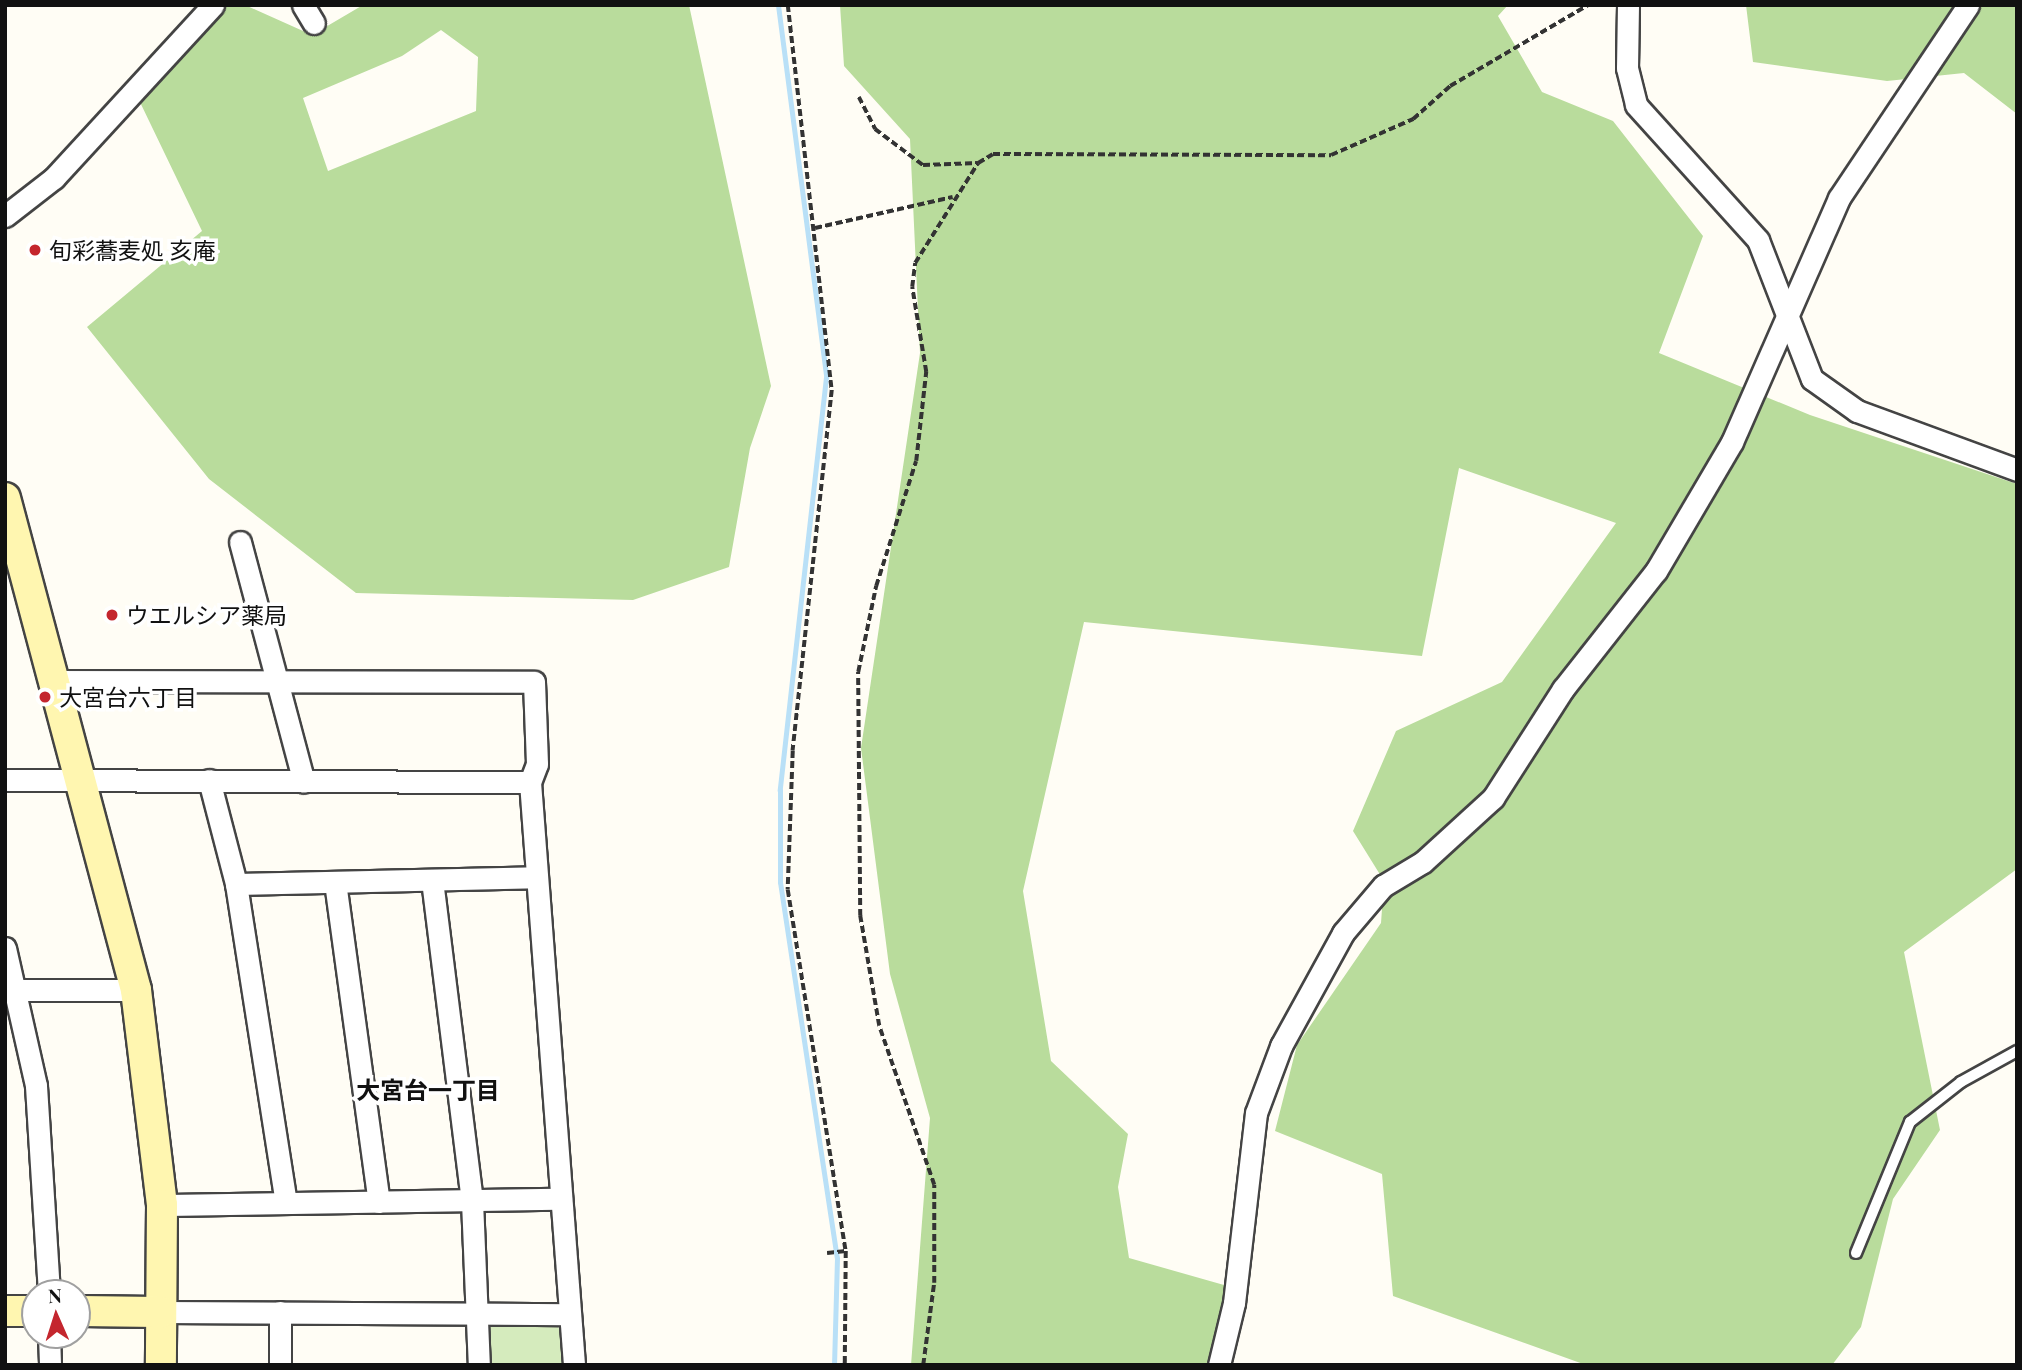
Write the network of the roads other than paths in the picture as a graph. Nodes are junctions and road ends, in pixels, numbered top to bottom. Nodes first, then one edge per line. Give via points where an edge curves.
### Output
1 (213, 5) edge
2 (1628, 5) edge
3 (1968, 5) edge
4 (5, 216) edge
5 (1785, 314) junction
6 (2017, 470) edge
7 (5, 498) edge
8 (240, 542) dead end
9 (58, 681) junction
10 (280, 681) junction
11 (5, 780) edge
12 (209, 780) junction
13 (83, 781) junction
14 (304, 782) junction
15 (530, 782) junction
16 (537, 877) junction
17 (432, 880) junction
18 (335, 882) junction
19 (236, 884) junction
20 (5, 948) edge
21 (10, 989) edge
22 (136, 990) junction
23 (2017, 1051) edge
24 (561, 1199) junction
25 (472, 1201) junction
26 (379, 1202) junction
27 (286, 1203) junction
28 (162, 1205) junction
29 (1856, 1253) dead end
30 (48, 1279) edge
31 (91, 1311) edge
32 (161, 1312) junction
33 (280, 1312) junction
34 (476, 1313) junction
35 (569, 1314) junction
36 (161, 1365) edge
37 (280, 1365) edge
38 (479, 1365) edge
39 (574, 1365) edge
40 (1219, 1365) edge

1 - 4 street via 54,178
2 - 5 street via 1626,68 1636,105 1646,123 1745,221
3 - 5 street via 1839,198
5 - 6 street via 1800,360 1832,398
5 - 40 street via 1732,442 1656,571 1563,689 1493,798 1356,914 1281,1046 1254,1123 1234,1303
7 - 9 street
8 - 10 street
9 - 10 street
9 - 13 street
10 - 14 street
10 - 15 street via 534,682 537,764
11 - 13 street
12 - 13 street
12 - 14 street
12 - 19 street
13 - 22 street
14 - 15 street
15 - 16 street
16 - 17 street
16 - 24 street
17 - 18 street
17 - 25 street
18 - 19 street
18 - 26 street
19 - 27 street
20 - 21 street
21 - 22 street
21 - 30 street via 36,1086
22 - 28 street
23 - 29 lane via 1961,1082 1910,1122
24 - 25 street
24 - 35 street
25 - 26 street
25 - 34 street
26 - 27 street
27 - 28 street
28 - 32 street
31 - 32 street
32 - 33 street
32 - 36 street
33 - 34 street
33 - 37 street
34 - 35 street
34 - 38 street
35 - 39 street

